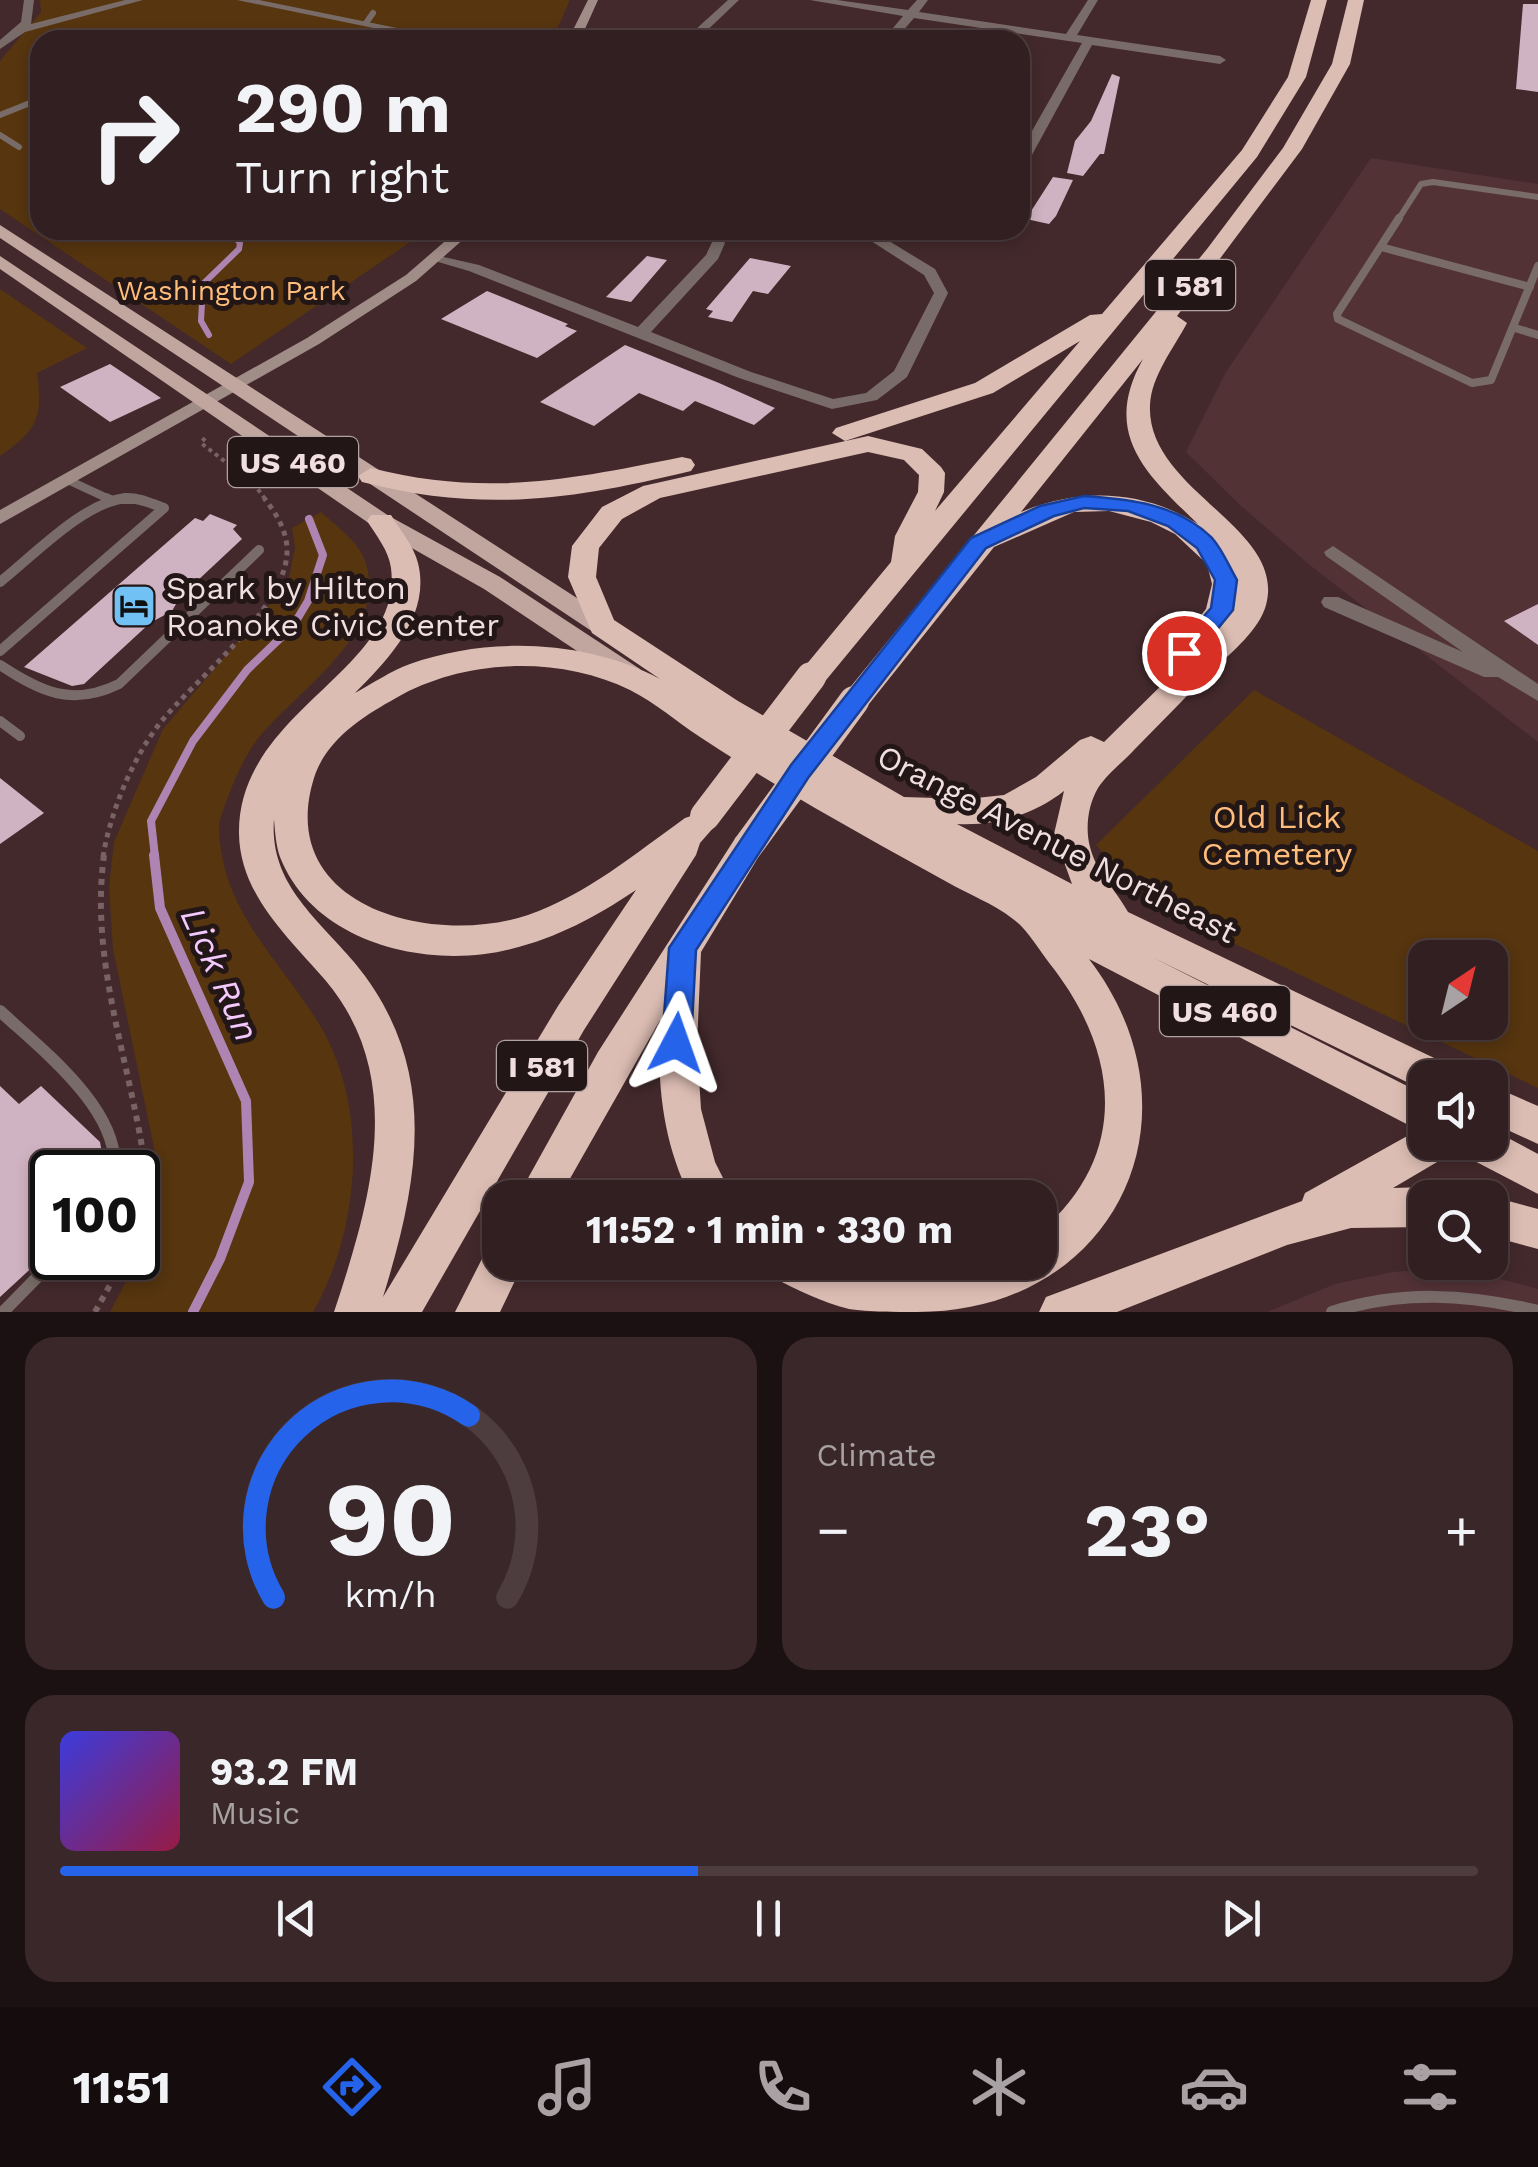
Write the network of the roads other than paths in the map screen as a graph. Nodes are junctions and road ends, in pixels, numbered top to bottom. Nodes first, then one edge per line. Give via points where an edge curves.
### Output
1 (29, 0) edge
2 (135, 0) edge
3 (146, 0) edge
4 (242, 0) edge
5 (593, 0) edge
6 (734, 0) edge
7 (816, 0) edge
8 (924, 0) edge
9 (1093, 0) edge
10 (1319, 0) edge
11 (1356, 0) edge
12 (910, 14) junction
13 (26, 28) junction
14 (412, 30) edge
15 (579, 30) edge
16 (701, 30) edge
17 (897, 30) edge
18 (1021, 30) edge
19 (1030, 31) edge
20 (1070, 37) junction
21 (1090, 40) junction
22 (0, 46) edge
23 (1220, 60) dead end
24 (30, 103) edge
25 (0, 115) edge
26 (0, 135) edge
27 (19, 146) dead end
28 (1030, 146) edge
29 (1538, 197) edge
30 (0, 230) edge
31 (456, 240) edge
32 (876, 240) edge
33 (718, 243) dead end
34 (1380, 247) junction
35 (435, 259) junction
36 (0, 261) edge
37 (1538, 266) edge
38 (1200, 273) junction
39 (1530, 287) junction
40 (1125, 302) junction
41 (1515, 328) junction
42 (641, 334) junction
43 (1538, 334) edge
44 (235, 386) junction
45 (206, 402) junction
46 (371, 476) junction
47 (68, 480) junction
48 (113, 501) junction
49 (0, 518) edge
50 (380, 521) junction
51 (978, 543) junction
52 (260, 550) dead end
53 (1332, 552) dead end
54 (905, 566) junction
55 (0, 582) edge
56 (1331, 602) dead end
57 (602, 626) junction
58 (0, 652) edge
59 (0, 665) edge
60 (638, 680) junction
61 (1536, 692) edge
62 (0, 720) edge
63 (20, 736) dead end
64 (892, 806) junction
65 (702, 821) junction
66 (1025, 907) junction
67 (1116, 923) junction
68 (683, 948) junction
69 (0, 1012) edge
70 (1408, 1064) edge
71 (1408, 1107) edge
72 (1508, 1112) edge
73 (1538, 1126) edge
74 (114, 1150) edge
75 (1408, 1157) edge
76 (1508, 1159) edge
77 (1538, 1174) edge
78 (548, 1180) edge
79 (704, 1180) edge
80 (1408, 1207) edge
81 (1508, 1221) edge
82 (1286, 1226) junction
83 (1538, 1229) edge
84 (1057, 1244) edge
85 (34, 1280) edge
86 (493, 1280) edge
87 (826, 1280) edge
88 (992, 1280) edge
89 (1538, 1310) edge
90 (2, 1312) edge
91 (356, 1312) edge
92 (398, 1312) edge
93 (476, 1312) edge
94 (1061, 1312) edge
95 (1332, 1312) edge

1 - 13 street
2 - 3 street
2 - 13 street
4 - 14 street
5 - 15 street
6 - 16 street
7 - 12 street
8 - 12 street
9 - 20 street
10 - 40 highway, I 581 via 1305,57 1278,114
11 - 38 highway, I 581 via 1341,64 1312,121
12 - 17 street
12 - 18 street
13 - 22 street
19 - 20 street
20 - 21 street
21 - 23 street
21 - 28 street
24 - 25 lane
26 - 27 lane
29 - 34 lane via 1425,182
30 - 44 main road, US 460
31 - 35 street
32 - 42 street via 935,276 941,292 907,364 890,385 854,401 805,398
33 - 42 street
34 - 39 lane
34 - 41 lane via 1337,314 1344,324 1472,383 1492,380
35 - 42 street
35 - 44 street
36 - 45 main road, US 460
37 - 39 lane
38 - 51 highway, I 581
38 - 67 highway via 1140,389 1138,429 1170,485 1245,558 1254,594 1238,627 1086,778 1075,797 1069,835 1075,856
39 - 41 lane
40 - 46 highway via 984,388 860,430 524,495 437,494
40 - 54 highway, I 581
41 - 43 lane
44 - 45 street
44 - 46 main road, US 460
45 - 47 street
45 - 50 main road, US 460
46 - 57 main road, US 460
47 - 48 lane
47 - 49 street
48 - 55 lane
48 - 58 lane via 132,498 164,508
50 - 60 main road, US 460 via 492,583
50 - 91 highway via 404,562 398,619 382,646 282,750 258,809 256,840 279,901 370,1016 397,1098 394,1184
51 - 64 highway via 1066,506 1130,505 1175,521 1205,544 1226,591 1222,610 1054,786 990,810
51 - 68 highway, I 581, bridge via 748,846
52 - 59 lane via 100,695 70,700
53 - 61 street
54 - 57 highway via 932,473 899,448 852,445 682,482 612,513 581,562
54 - 65 highway, I 581, bridge
56 - 61 street
57 - 64 highway, Orange Avenue Northeast / US 460
60 - 65 highway, Orange Avenue Northeast via 564,661 504,658 429,668 396,681 348,710 305,758 290,794 292,855 325,898 361,920 406,936 466,941 505,937 570,913
60 - 66 highway, Orange Avenue Northeast / US 460 via 816,792
62 - 63 lane
64 - 67 highway, Orange Avenue Northeast / US 460
65 - 92 highway, I 581 via 571,1018
66 - 71 highway, Orange Avenue Northeast / US 460
66 - 84 highway via 1105,1016 1126,1108 1110,1180 1089,1215
67 - 70 highway, Orange Avenue Northeast / US 460
68 - 78 highway, I 581
68 - 79 highway via 678,1100
69 - 74 lane via 88,1095
72 - 73 highway
75 - 82 highway
76 - 77 highway
80 - 82 highway via 1352,1208
81 - 83 highway
82 - 94 highway
85 - 90 lane
86 - 93 highway
87 - 88 highway via 914,1297
89 - 95 lane via 1448,1293 1396,1295

